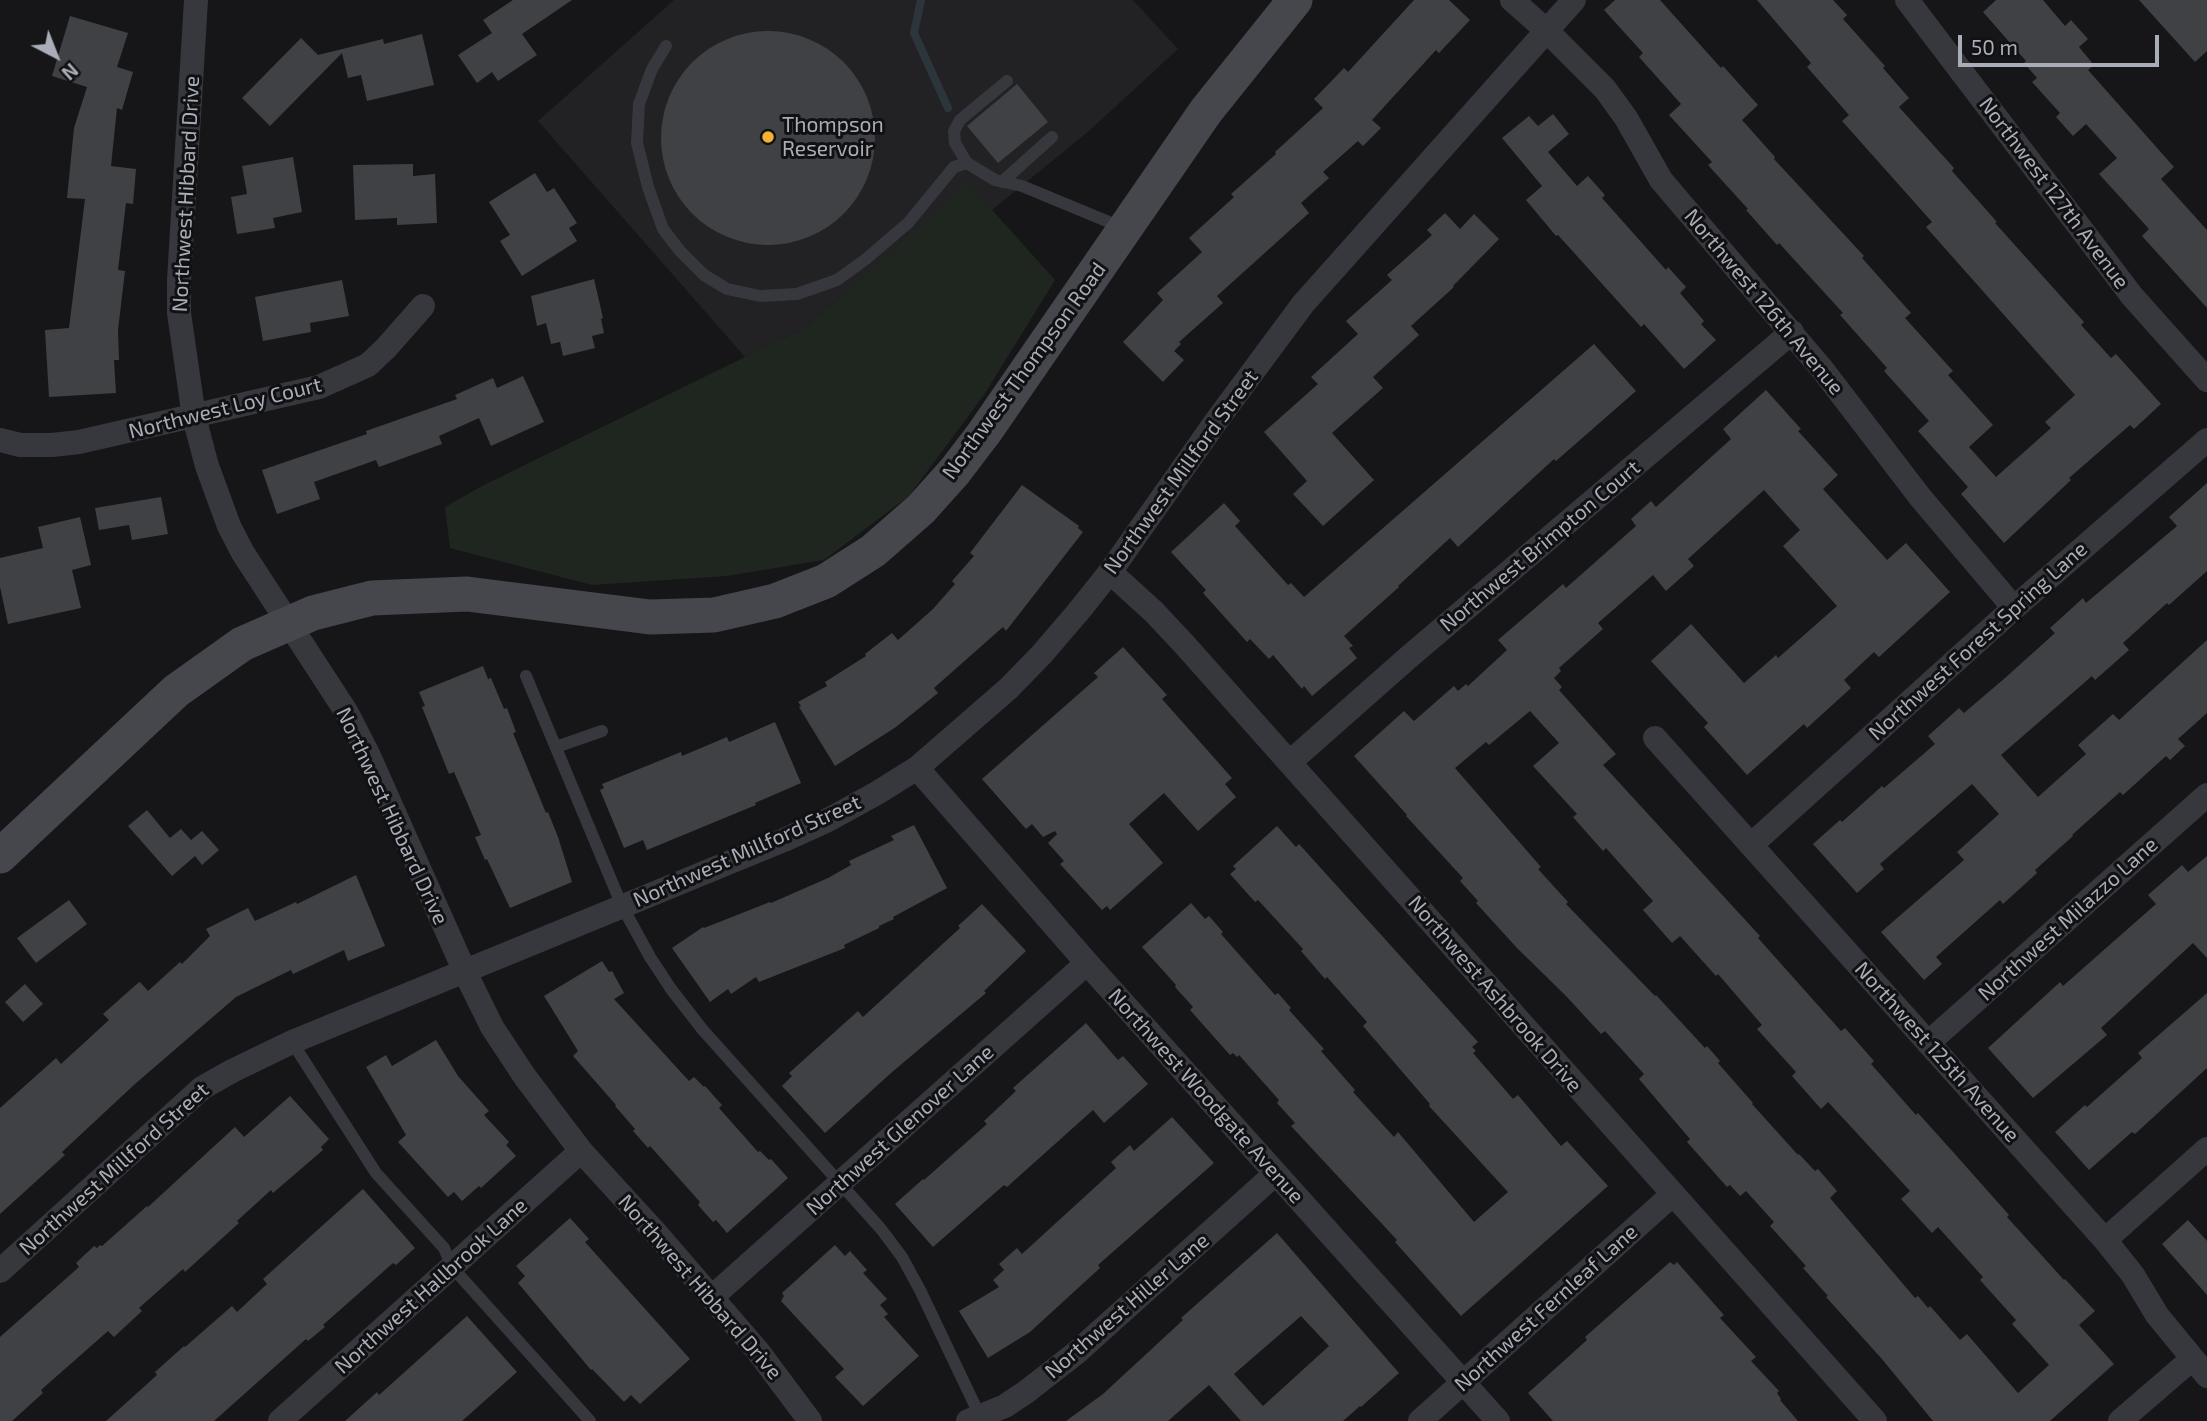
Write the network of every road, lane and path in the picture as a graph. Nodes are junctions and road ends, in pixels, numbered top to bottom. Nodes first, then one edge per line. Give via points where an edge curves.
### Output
1 (196, 0) edge
2 (1295, 0) edge
3 (1512, 0) edge
4 (1574, 0) edge
5 (1907, 0) edge
6 (1546, 30) junction
7 (666, 46) dead end
8 (1007, 82) dead end
9 (1052, 138) dead end
10 (967, 163) junction
11 (1002, 182) junction
12 (1125, 229) junction
13 (423, 306) dead end
14 (1791, 332) junction
15 (2207, 380) edge
16 (194, 417) junction
17 (0, 440) edge
18 (2207, 440) edge
19 (1110, 572) junction
20 (2014, 608) junction
21 (289, 623) junction
22 (526, 676) dead end
23 (602, 731) dead end
24 (1656, 738) dead end
25 (556, 747) junction
26 (1290, 762) junction
27 (917, 768) junction
28 (2207, 796) edge
29 (1751, 845) junction
30 (0, 856) edge
31 (622, 906) junction
32 (1087, 963) junction
33 (465, 972) junction
34 (292, 1042) junction
35 (1928, 1043) junction
36 (2207, 1149) edge
37 (582, 1151) junction
38 (1275, 1174) junction
39 (841, 1183) junction
40 (1672, 1195) junction
41 (2105, 1240) junction
42 (452, 1267) junction
43 (0, 1271) edge
44 (712, 1297) junction
45 (2199, 1367) edge
46 (1463, 1381) junction
47 (974, 1419) edge
48 (279, 1421) edge
49 (590, 1421) edge
50 (810, 1421) edge
51 (1420, 1421) edge
52 (1498, 1421) edge
53 (1875, 1421) edge
54 (2120, 1421) edge

1 - 16 street, Northwest Hibbard Drive via 179,280 182,341
2 - 12 street, Northwest Thompson Road via 1206,111
3 - 6 street, Northwest 126th Avenue
4 - 6 street, Northwest Millford Street
5 - 15 street, Northwest 127th Avenue via 2132,296
6 - 14 street, Northwest 126th Avenue via 1605,89 1661,180
6 - 19 street, Northwest Millford Street via 1303,304
7 - 10 lane via 639,104 637,143 648,187 663,229 680,251 704,275 727,289 760,296 797,294 837,280 908,223 954,167
8 - 10 lane via 960,120 954,131 955,143
9 - 11 lane
10 - 11 lane
11 - 12 lane
12 - 21 street, Northwest Thompson Road via 954,471 921,509 873,551 826,581 775,601 714,615 650,617 467,594 422,594 341,604
13 - 16 street, Northwest Loy Court via 368,365 319,387
14 - 20 street, Northwest 126th Avenue
14 - 26 street, Northwest Brimpton Court
16 - 17 street, Northwest Loy Court via 52,446
16 - 21 street, Northwest Hibbard Drive via 229,526
18 - 20 street, Northwest Forest Spring Lane
19 - 26 street, Northwest Ashbrook Drive via 1154,612
19 - 27 street, Northwest Millford Street via 1034,662
20 - 29 street, Northwest Forest Spring Lane
21 - 30 street, Northwest Thompson Road via 242,644 176,691
21 - 33 street, Northwest Hibbard Drive via 369,756
22 - 25 lane
23 - 25 lane
24 - 29 street, Northwest 125th Avenue
25 - 31 lane
26 - 40 street, Northwest Ashbrook Drive
27 - 31 street, Northwest Millford Street via 828,820
27 - 32 street, Northwest Woodgate Avenue
28 - 35 street, Northwest Milazzo Lane
29 - 35 street, Northwest 125th Avenue
31 - 33 street, Northwest Millford Street
31 - 39 lane via 650,957 702,1029
32 - 38 street, Northwest Woodgate Avenue
32 - 39 street, Northwest Glenover Lane
33 - 34 street, Northwest Millford Street
33 - 37 street, Northwest Hibbard Drive via 492,1027
34 - 42 lane via 366,1159 444,1248
34 - 43 street, Northwest Millford Street via 202,1088
35 - 41 street, Northwest 125th Avenue
36 - 41 street
37 - 42 street, Northwest Hallbrook Lane
37 - 44 street, Northwest Hibbard Drive
38 - 46 street, Northwest Woodgate Avenue
38 - 47 street, Northwest Hiller Lane via 1076,1353 1005,1406
39 - 44 street, Northwest Glenover Lane
39 - 47 lane via 902,1257
40 - 46 street, Northwest Fernleaf Lane
40 - 53 street, Northwest Ashbrook Drive
41 - 45 street, Northwest 125th Avenue
42 - 48 street, Northwest Hallbrook Lane
42 - 49 lane
44 - 50 street, Northwest Hibbard Drive
45 - 54 street
46 - 51 street, Northwest Fernleaf Lane
46 - 52 street, Northwest Woodgate Avenue

